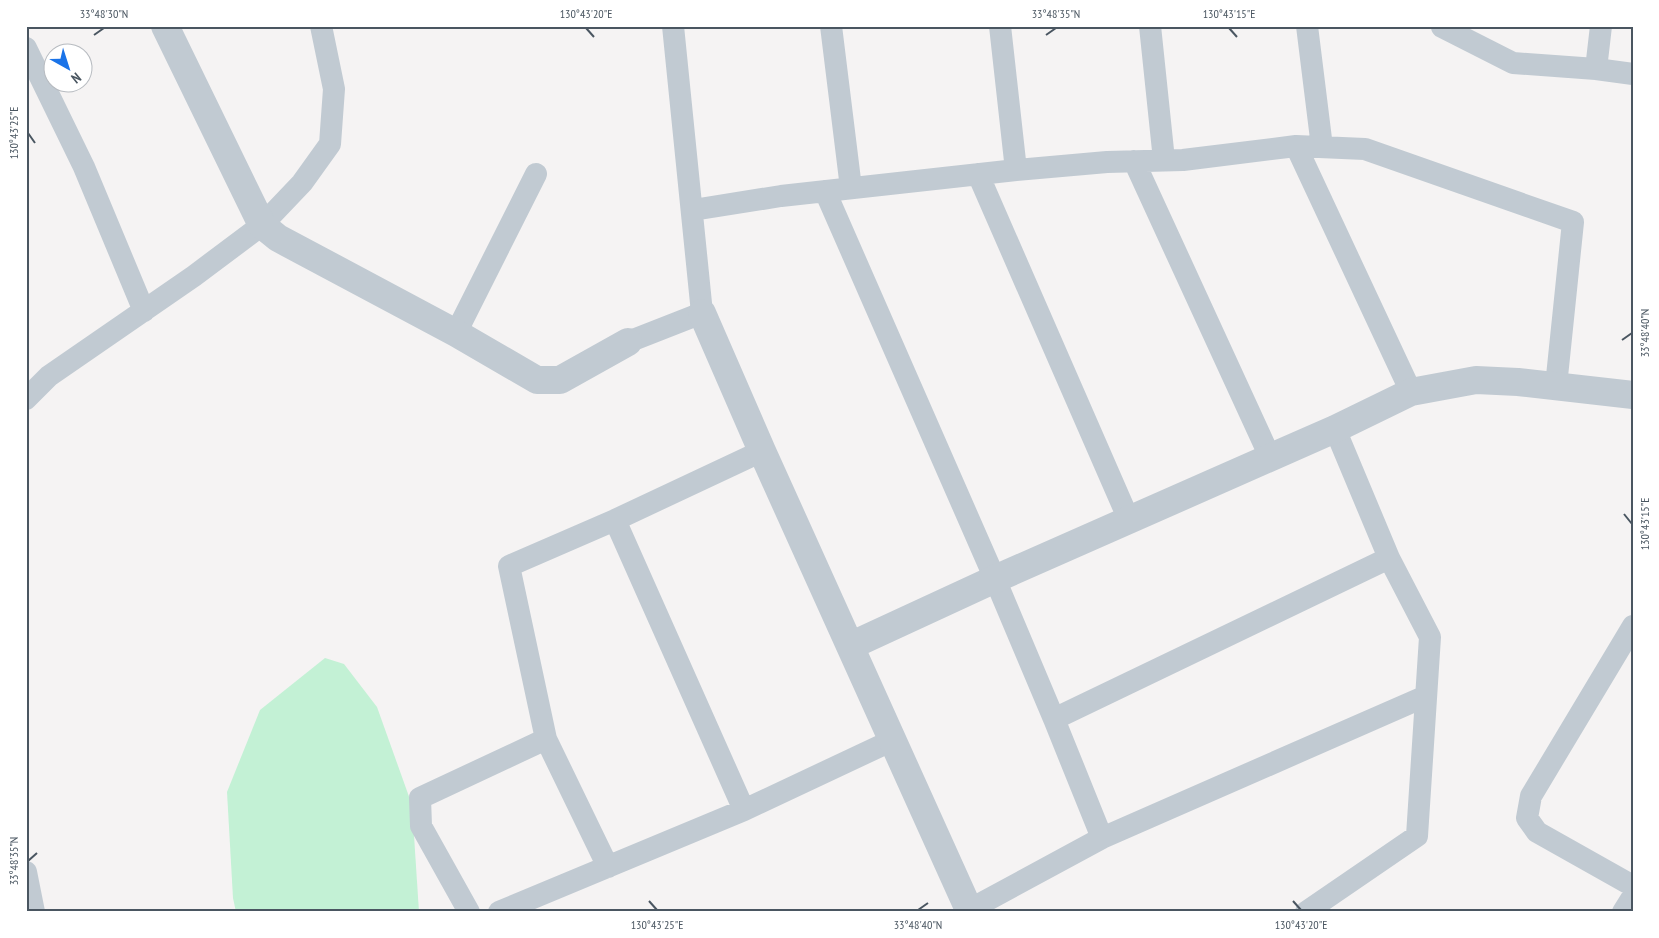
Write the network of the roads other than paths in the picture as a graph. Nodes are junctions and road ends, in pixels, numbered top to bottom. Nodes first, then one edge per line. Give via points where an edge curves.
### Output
1 (165, 26) edge
2 (320, 26) edge
3 (673, 26) edge
4 (831, 26) edge
5 (1000, 26) edge
6 (1150, 26) edge
7 (1307, 26) edge
8 (1443, 26) edge
9 (1601, 26) edge
10 (26, 48) edge
11 (1596, 69) junction
12 (1633, 74) edge
13 (1296, 146) junction
14 (1322, 147) junction
15 (1164, 160) junction
16 (1134, 161) junction
17 (1016, 170) junction
18 (536, 174) dead end
19 (978, 174) junction
20 (851, 188) junction
21 (825, 191) junction
22 (693, 210) junction
23 (262, 225) junction
24 (144, 311) junction
25 (702, 313) junction
26 (456, 333) junction
27 (628, 342) joint
28 (1556, 386) junction
29 (1411, 392) junction
30 (1633, 395) edge
31 (26, 399) edge
32 (1335, 429) junction
33 (762, 451) junction
34 (1270, 458) junction
35 (615, 520) junction
36 (1129, 520) junction
37 (1390, 558) junction
38 (995, 579) junction
39 (1633, 626) edge
40 (850, 646) junction
41 (1426, 696) junction
42 (1054, 719) junction
43 (546, 739) junction
44 (893, 740) junction
45 (744, 810) junction
46 (1102, 838) junction
47 (608, 867) junction
48 (26, 872) edge
49 (1633, 886) edge
50 (1633, 896) edge
51 (970, 911) edge
52 (34, 912) edge
53 (469, 912) edge
54 (499, 912) edge
55 (1306, 912) edge
56 (1623, 912) edge

1 - 23 street
2 - 23 street via 334,89 330,144 302,183
3 - 22 street
4 - 20 street
5 - 17 street
6 - 15 street
7 - 14 street
8 - 11 street via 1514,63
9 - 11 street
10 - 24 street via 84,167
11 - 12 street
13 - 14 street
13 - 15 street
13 - 29 street
14 - 28 street via 1365,149 1572,222
15 - 16 street
16 - 17 street
16 - 34 street
17 - 19 street
18 - 26 street
19 - 20 street
19 - 36 street
20 - 21 street
21 - 22 street
21 - 38 street
22 - 25 street
23 - 24 street
23 - 26 street via 278,238
24 - 31 street via 49,376
25 - 27 street
25 - 33 street
26 - 27 street via 537,380 560,380
28 - 29 street via 1476,380
28 - 30 street
29 - 32 street
32 - 34 street
32 - 37 street
33 - 35 street
33 - 40 street
34 - 36 street
35 - 43 street via 509,566
35 - 45 street
36 - 38 street
37 - 41 street via 1430,637
37 - 42 street
38 - 40 street
38 - 42 street
39 - 49 street via 1531,796 1527,818 1537,832
40 - 44 street
41 - 46 street
41 - 55 street via 1417,836
42 - 46 street
43 - 47 street
43 - 53 street via 420,798 421,826
44 - 45 street
44 - 51 street
45 - 47 street
46 - 51 street
47 - 54 street
48 - 52 street
50 - 56 street

